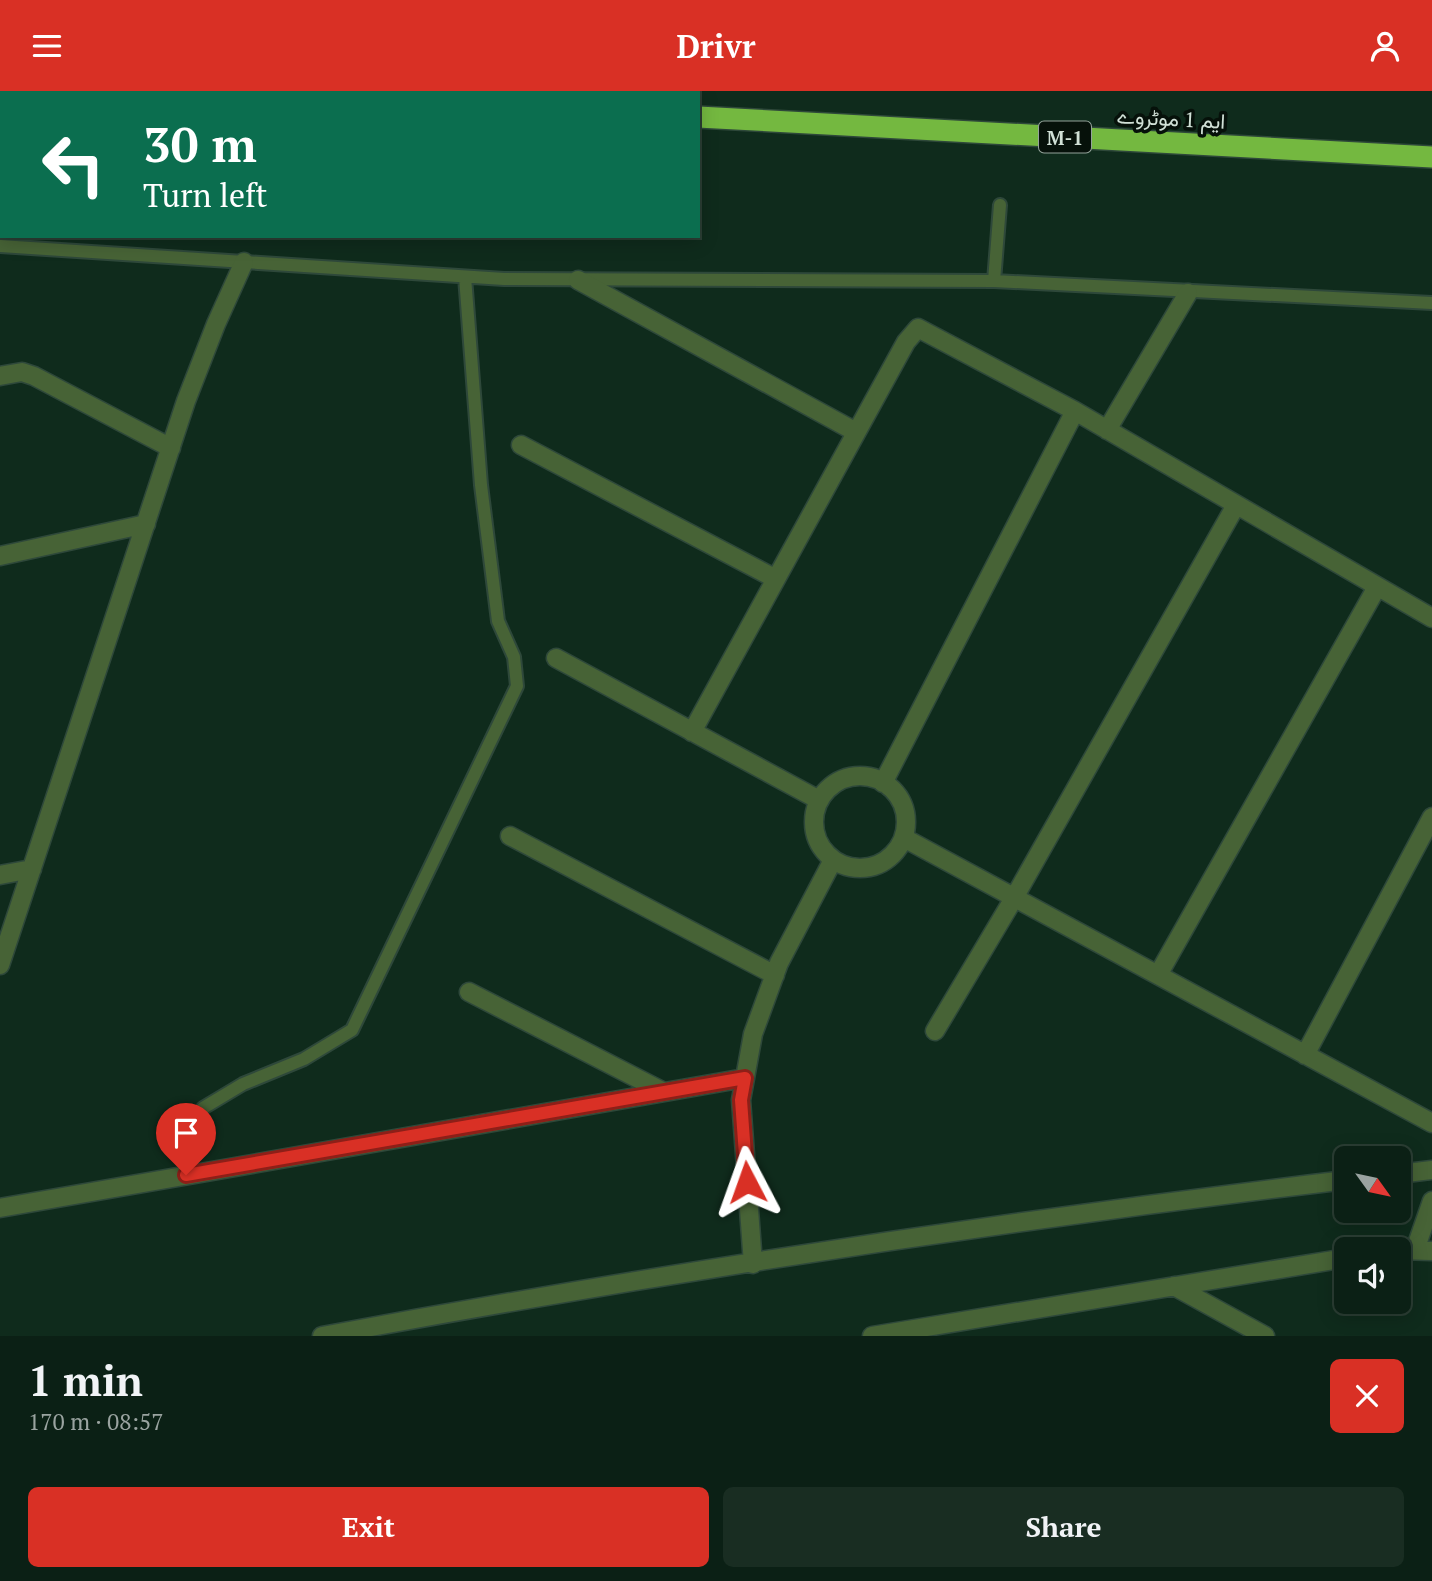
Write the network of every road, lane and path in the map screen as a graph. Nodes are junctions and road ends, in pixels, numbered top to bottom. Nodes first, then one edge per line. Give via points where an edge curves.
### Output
1 (700, 117) edge
2 (1432, 157) edge
3 (1000, 205) dead end
4 (0, 246) edge
5 (244, 262) junction
6 (465, 277) junction
7 (578, 279) junction
8 (994, 281) junction
9 (1188, 293) junction
10 (1432, 303) edge
11 (0, 376) edge
12 (1075, 411) junction
13 (1107, 430) junction
14 (856, 432) junction
15 (521, 445) dead end
16 (171, 448) junction
17 (1236, 505) junction
18 (146, 524) junction
19 (0, 556) edge
20 (776, 579) junction
21 (1377, 587) junction
22 (1432, 618) edge
23 (556, 658) dead end
24 (692, 732) junction
25 (883, 782) junction
26 (819, 800) junction
27 (1432, 817) edge
28 (510, 836) dead end
29 (904, 838) junction
30 (833, 860) junction
31 (32, 869) junction
32 (0, 875) edge
33 (1014, 898) junction
34 (0, 965) edge
35 (775, 975) junction
36 (1158, 975) junction
37 (469, 992) dead end
38 (935, 1031) dead end
39 (1305, 1055) junction
40 (745, 1078) junction
41 (664, 1092) junction
42 (203, 1108) dead end
43 (1432, 1123) edge
44 (1432, 1170) edge
45 (1411, 1172) edge
46 (1334, 1181) edge
47 (1432, 1201) edge
48 (0, 1208) edge
49 (1415, 1250) edge
50 (1334, 1260) edge
51 (753, 1264) junction
52 (1174, 1286) junction
53 (323, 1336) edge
54 (872, 1336) edge
55 (1265, 1336) edge

1 - 2 highway, ایم 1 موٹروے / M-1
3 - 8 lane
4 - 5 lane
5 - 6 lane
5 - 16 street
6 - 7 lane
6 - 42 lane via 481,485 498,621 514,657 517,686 352,1030
7 - 8 lane
7 - 14 street
8 - 9 lane
9 - 10 lane
9 - 13 street
11 - 16 street via 22,372 34,376
12 - 13 street
12 - 14 street via 918,328
12 - 25 street
13 - 17 street
14 - 20 street
15 - 20 street
16 - 18 street
17 - 21 street
17 - 33 street
18 - 19 street
18 - 31 street
20 - 24 street
21 - 22 street
21 - 36 street
23 - 24 street
24 - 26 street
25 - 26 street via 857,775 839,780
25 - 29 street via 902,802
26 - 30 street via 813,825 817,843
27 - 39 street
28 - 35 street
29 - 30 street via 895,854 880,865 862,869
29 - 33 street
30 - 35 street
31 - 32 street
31 - 34 street
33 - 36 street
33 - 38 street
35 - 40 street via 753,1034
36 - 39 street
37 - 41 street
39 - 43 street
40 - 41 street
40 - 51 street via 741,1100
41 - 48 street
44 - 45 street
46 - 51 street via 1132,1206
47 - 49 street
50 - 52 street
51 - 53 street
52 - 54 street
52 - 55 street

